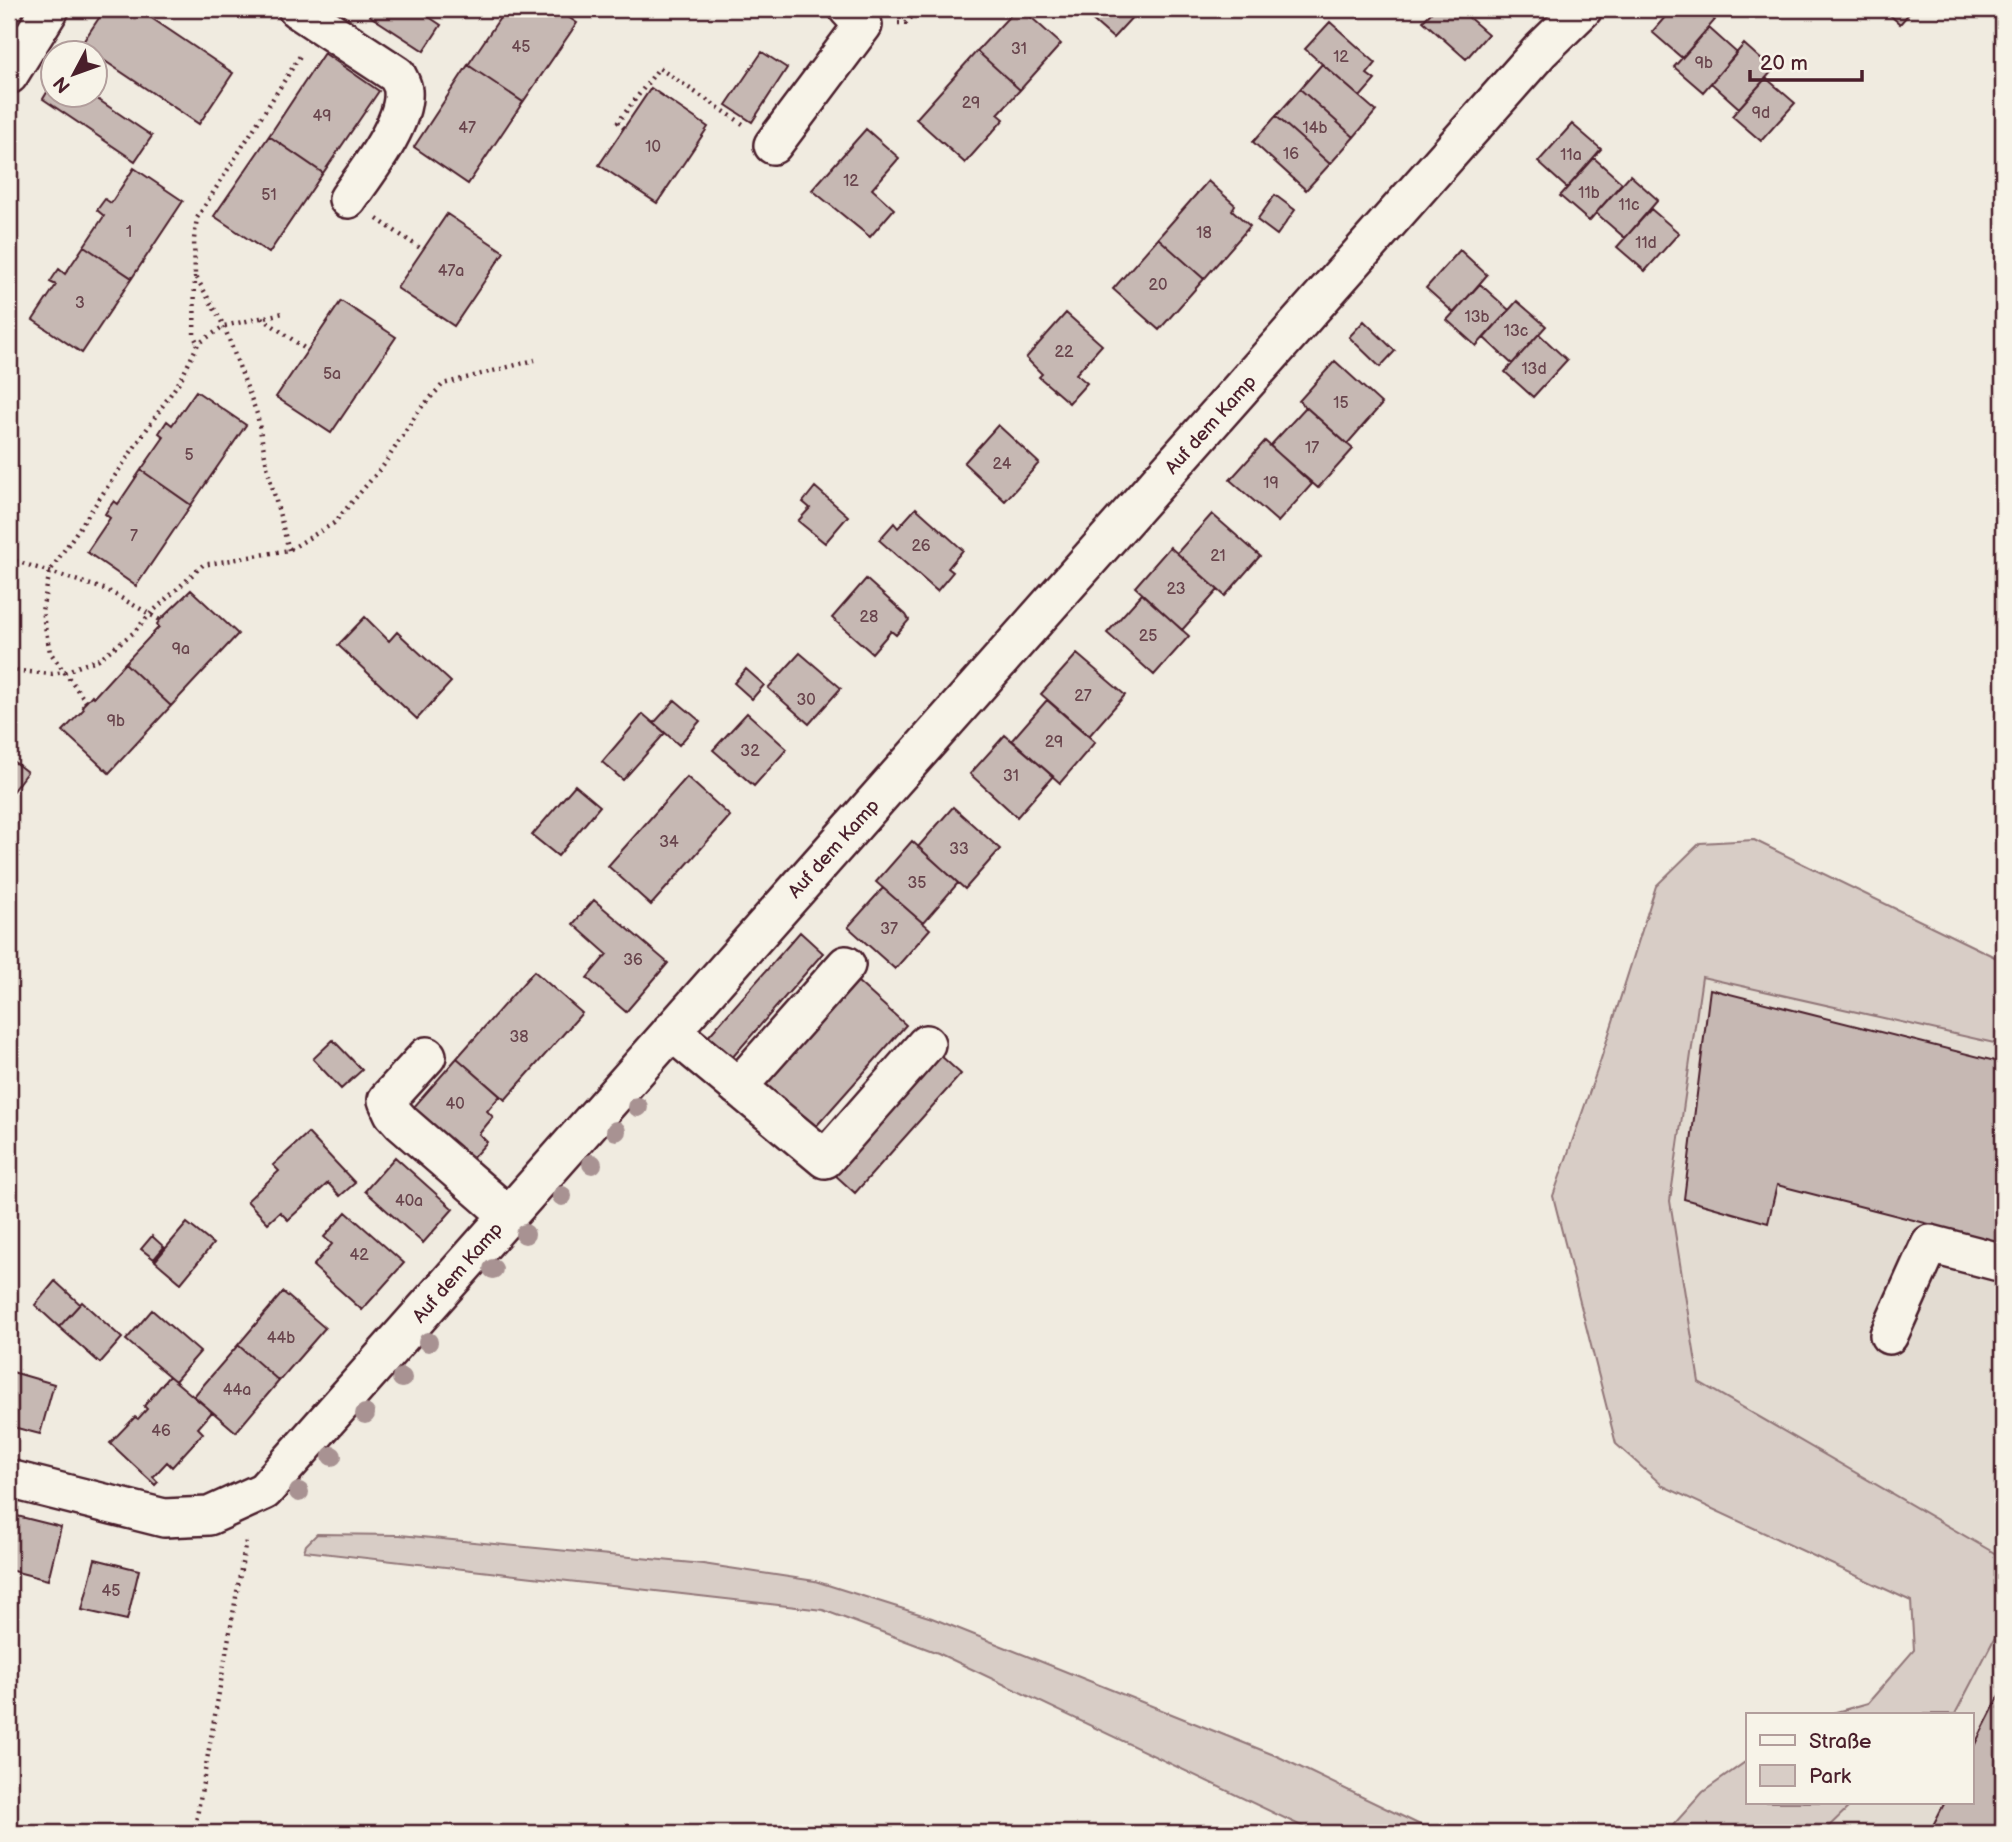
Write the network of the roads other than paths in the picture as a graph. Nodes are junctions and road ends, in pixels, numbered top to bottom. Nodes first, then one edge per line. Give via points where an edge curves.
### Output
1 (50, 9) edge
2 (1583, 9) edge
3 (309, 16) edge
4 (856, 17) edge
5 (9, 75) edge
6 (773, 145) road end
7 (348, 199) road end
8 (846, 965) dead end
9 (671, 1031) junction
10 (926, 1044) dead end
11 (426, 1056) dead end
12 (738, 1087) junction
13 (508, 1215) junction
14 (2003, 1263) edge
15 (1889, 1335) dead end
16 (9, 1479) edge

1 - 5 street
2 - 9 street, Auf dem Kamp via 1540,51
3 - 7 street via 397,75 404,88 391,132
4 - 6 street
8 - 12 street
9 - 12 street
9 - 13 street, Auf dem Kamp
10 - 12 street via 825,1159
11 - 13 street via 387,1100 393,1113
13 - 16 street, Auf dem Kamp via 264,1491 209,1516 164,1518
14 - 15 street via 1930,1244

